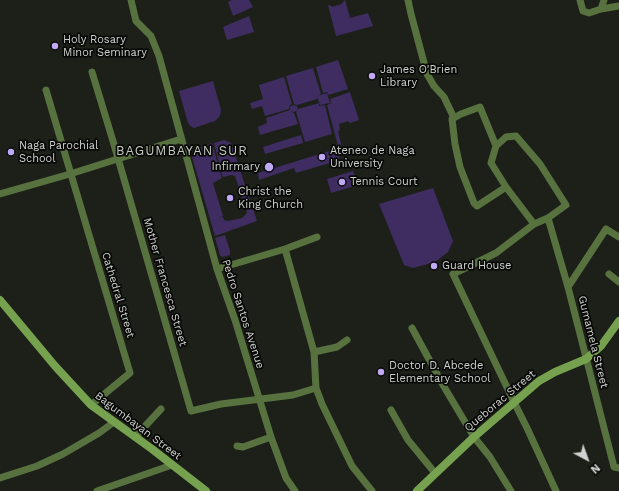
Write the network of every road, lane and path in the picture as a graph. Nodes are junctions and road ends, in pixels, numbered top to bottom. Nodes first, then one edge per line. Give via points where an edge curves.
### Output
1 (131, 0) edge
2 (408, 0) edge
3 (580, 0) edge
4 (604, 0) edge
5 (619, 6) edge
6 (601, 9) junction
7 (92, 72) dead end
8 (46, 90) dead end
9 (454, 118) junction
10 (181, 139) junction
11 (496, 146) junction
12 (118, 159) junction
13 (70, 174) junction
14 (506, 187) junction
15 (0, 194) edge
16 (548, 218) junction
17 (534, 224) junction
18 (317, 237) dead end
19 (619, 237) edge
20 (285, 249) junction
21 (217, 269) junction
22 (609, 274) dead end
23 (619, 282) edge
24 (568, 287) junction
25 (0, 300) edge
26 (619, 321) edge
27 (412, 328) dead end
28 (347, 340) dead end
29 (314, 352) junction
30 (586, 359) junction
31 (316, 388) junction
32 (259, 398) junction
33 (514, 402) junction
34 (91, 405) junction
35 (161, 410) dead end
36 (392, 410) dead end
37 (114, 422) junction
38 (135, 437) junction
39 (271, 437) junction
40 (474, 437) junction
41 (237, 446) dead end
42 (172, 465) junction
43 (619, 468) edge
44 (435, 473) junction
45 (0, 478) edge
46 (97, 491) edge
47 (206, 491) edge
48 (295, 491) edge
49 (372, 491) edge
50 (417, 491) edge
51 (511, 491) edge
52 (556, 491) edge

1 - 10 street, Pedro Santos Avenue via 136,21 150,36 159,56
2 - 9 street via 427,74 444,97
3 - 6 street via 583,11 589,13
4 - 6 street
5 - 6 street
7 - 12 street, Mother Francesca Street
8 - 13 street
9 - 11 street via 480,107
9 - 14 street via 452,124 460,167 474,203 477,206
10 - 12 street
10 - 21 street, Pedro Santos Avenue
11 - 14 street via 491,163
11 - 16 street via 506,137 516,136 540,164 566,204
12 - 13 street
12 - 32 street, Mother Francesca Street via 191,411
13 - 15 street
13 - 34 street, Cathedral Street via 130,373
14 - 17 street
16 - 17 street
16 - 24 street, Gumamela Street
17 - 33 street via 496,253 453,274
18 - 20 street
19 - 24 street via 606,229
20 - 21 street
20 - 29 street
21 - 32 street, Pedro Santos Avenue
22 - 23 street
24 - 30 street, Gumamela Street
25 - 34 main road, Bagumbayan Street
26 - 30 main road, Queborac Street via 602,346
27 - 40 street
28 - 29 street via 337,347
29 - 31 street
30 - 33 main road, Queborac Street via 539,381
30 - 43 street, Gumamela Street via 614,467
31 - 32 street via 294,394
31 - 49 street via 352,466
32 - 39 street, Pedro Santos Avenue
33 - 40 main road, Queborac Street
33 - 52 street
34 - 37 main road, Bagumbayan Street
35 - 38 street
36 - 44 street via 408,440
37 - 38 main road, Bagumbayan Street
37 - 45 street via 64,454
38 - 42 main road, Bagumbayan Street
39 - 41 street via 243,447
39 - 48 street, Pedro Santos Avenue via 286,478
40 - 44 main road, Queborac Street
40 - 51 street via 494,462
42 - 46 street
42 - 47 main road, Bagumbayan Street
44 - 50 main road, Queborac Street

